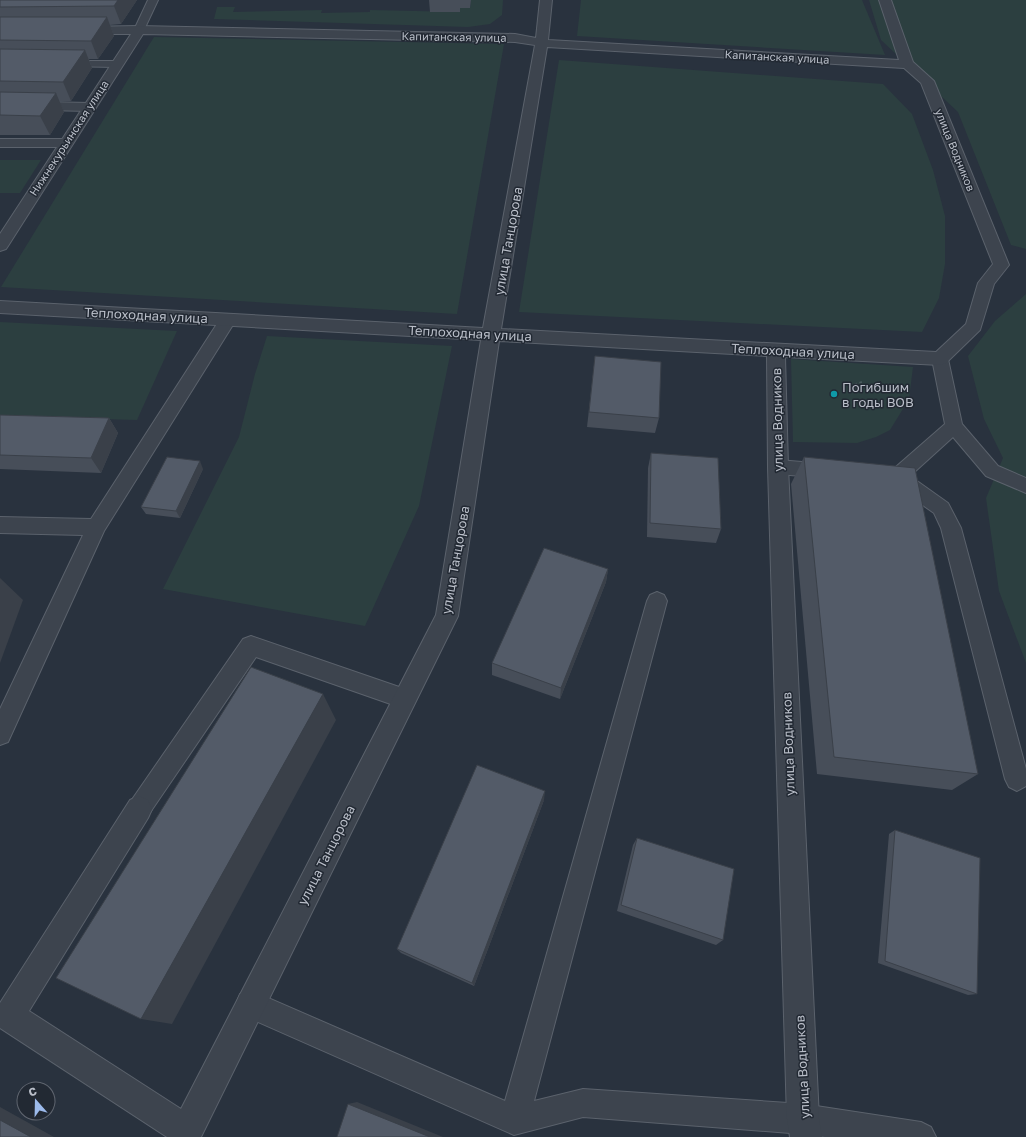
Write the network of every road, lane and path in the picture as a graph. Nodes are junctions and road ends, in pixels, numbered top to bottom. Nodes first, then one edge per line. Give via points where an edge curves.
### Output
1 (153, 0) edge
2 (546, 0) edge
3 (885, 0) edge
4 (70, 30) edge
5 (139, 30) junction
6 (542, 43) junction
7 (54, 64) edge
8 (116, 64) junction
9 (907, 64) junction
10 (0, 105) edge
11 (90, 107) junction
12 (0, 143) edge
13 (66, 143) junction
14 (0, 246) edge
15 (0, 307) edge
16 (228, 320) junction
17 (491, 334) junction
18 (776, 350) junction
19 (940, 359) junction
20 (954, 426) junction
21 (778, 466) junction
22 (842, 472) edge
23 (1026, 486) edge
24 (0, 525) edge
25 (96, 527) junction
26 (657, 601) dead end
27 (405, 699) junction
28 (0, 734) edge
29 (1017, 779) dead end
30 (139, 809) joint
31 (250, 1004) junction
32 (514, 1120) junction
33 (805, 1128) edge
34 (185, 1134) edge
35 (921, 1137) edge

1 - 5 lane
2 - 6 street, улица Танцорова
3 - 9 street
4 - 5 street, Капитанская улица
5 - 6 street, Капитанская улица via 515,38
5 - 8 street, Нижнекурьинская улица
6 - 9 street, Капитанская улица
6 - 17 street, улица Танцорова
7 - 8 lane
8 - 11 street, Нижнекурьинская улица
9 - 19 street, улица Водников via 927,81 1001,265 986,283 974,326
10 - 11 lane
11 - 13 street, Нижнекурьинская улица
12 - 13 lane
13 - 14 street, Нижнекурьинская улица
15 - 16 street, Теплоходная улица
16 - 17 street, Теплоходная улица
16 - 25 lane
17 - 18 street, Теплоходная улица
17 - 27 street, улица Танцорова via 446,616
18 - 19 street, Теплоходная улица
18 - 21 street, улица Водников
19 - 20 lane
20 - 23 lane via 992,471
20 - 29 lane via 889,476 941,508 951,528
21 - 22 lane
21 - 33 street, улица Водников
24 - 25 lane
25 - 28 lane
26 - 32 lane
27 - 30 lane via 251,646
27 - 31 street, улица Танцорова
30 - 34 street via 9,1016
31 - 32 lane
31 - 34 street, улица Танцорова
32 - 33 lane via 583,1103
33 - 35 lane

